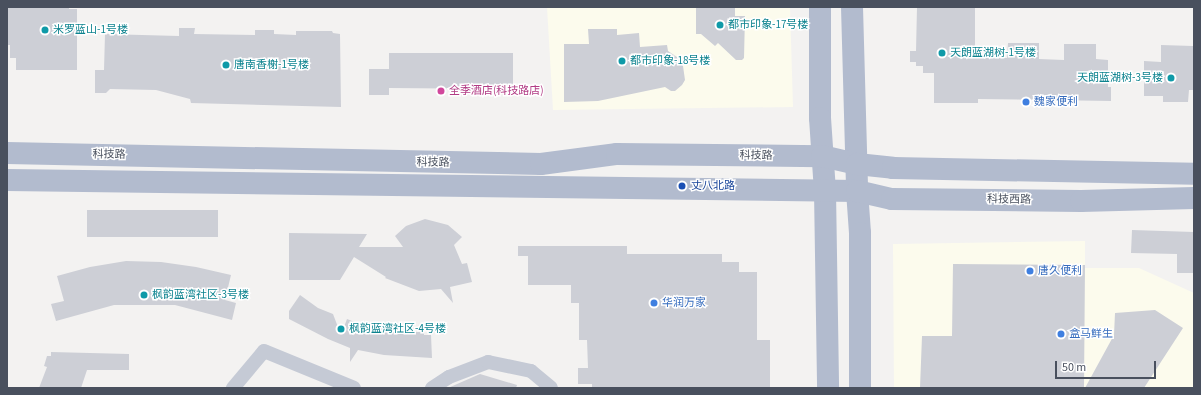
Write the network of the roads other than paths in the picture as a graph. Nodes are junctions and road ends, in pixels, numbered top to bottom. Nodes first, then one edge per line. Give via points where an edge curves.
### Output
1 (820, 7) edge
2 (852, 7) edge
3 (7, 153) edge
4 (822, 156) junction
5 (857, 164) junction
6 (1194, 174) edge
7 (7, 180) edge
8 (824, 191) junction
9 (856, 191) junction
10 (1194, 198) edge
11 (233, 388) edge
12 (354, 388) edge
13 (432, 388) edge
14 (551, 388) edge
15 (828, 388) edge
16 (860, 388) edge

1 - 4 main road
2 - 5 main road
3 - 4 main road, 科技路 via 541,164 617,154
4 - 5 main road, 科技路
4 - 8 main road
5 - 6 main road via 893,168
5 - 9 main road
7 - 8 main road, 科技路
8 - 9 main road, 科技西路
8 - 15 main road
9 - 10 main road, 科技西路 via 892,199
9 - 16 main road via 860,233
11 - 12 street via 264,351
13 - 14 street via 449,377 488,362 531,371

